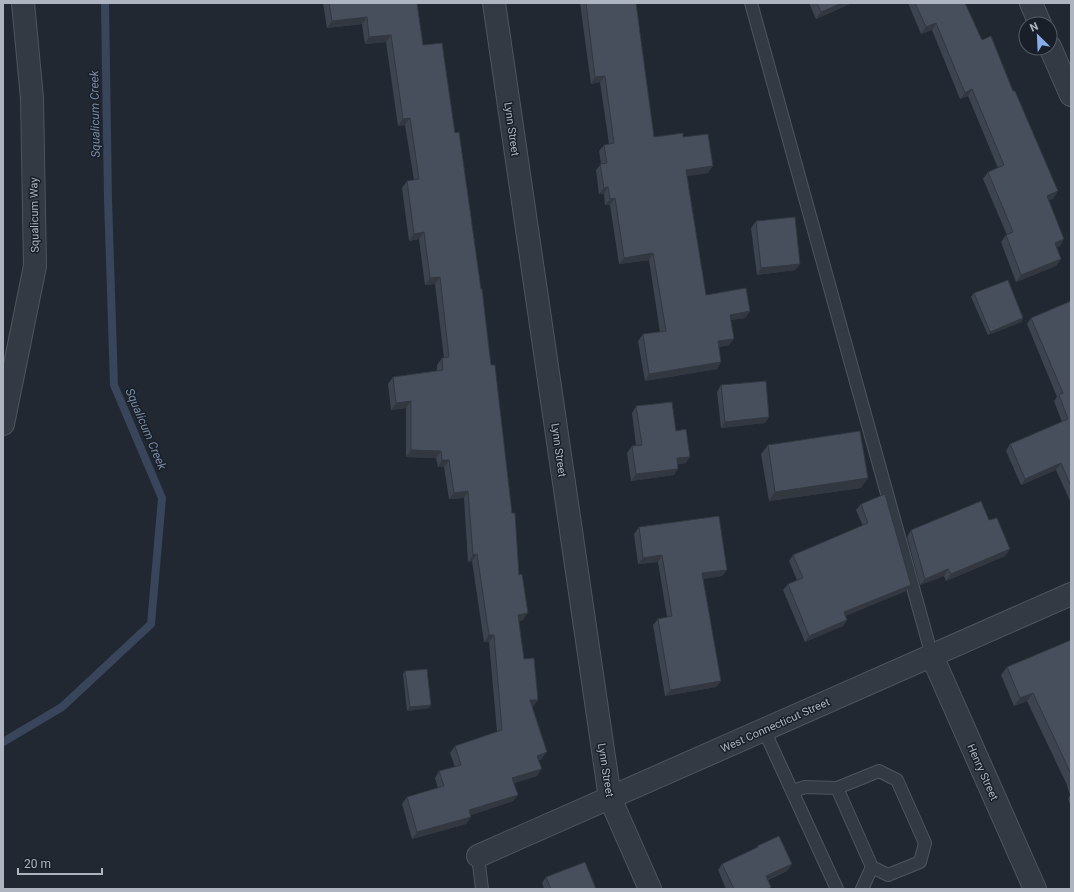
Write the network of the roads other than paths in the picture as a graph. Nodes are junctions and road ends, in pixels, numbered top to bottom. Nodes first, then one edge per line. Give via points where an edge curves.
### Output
1 (22, 3) edge
2 (494, 3) edge
3 (751, 3) edge
4 (1031, 3) edge
5 (1037, 16) edge
6 (1054, 56) edge
7 (1071, 95) edge
8 (3, 424) edge
9 (1071, 594) edge
10 (932, 656) junction
11 (764, 730) junction
12 (837, 788) junction
13 (793, 791) junction
14 (610, 798) junction
15 (478, 856) joint
16 (872, 866) junction
17 (482, 889) edge
18 (650, 889) edge
19 (837, 889) edge
20 (862, 889) edge
21 (1034, 889) edge

1 - 8 street, Squalicum Way via 32,98 35,266
2 - 14 street, Lynn Street
3 - 10 lane
4 - 5 street
6 - 7 street
9 - 10 street, West Connecticut Street
10 - 11 street, West Connecticut Street
10 - 21 street, Henry Street
11 - 13 lane
11 - 14 street, West Connecticut Street
12 - 13 lane via 805,787
12 - 16 lane
12 - 16 lane via 879,771 897,780 925,843 920,862 888,875
13 - 19 lane
14 - 15 street, West Connecticut Street
14 - 18 street, Lynn Street
15 - 17 lane
16 - 20 lane

